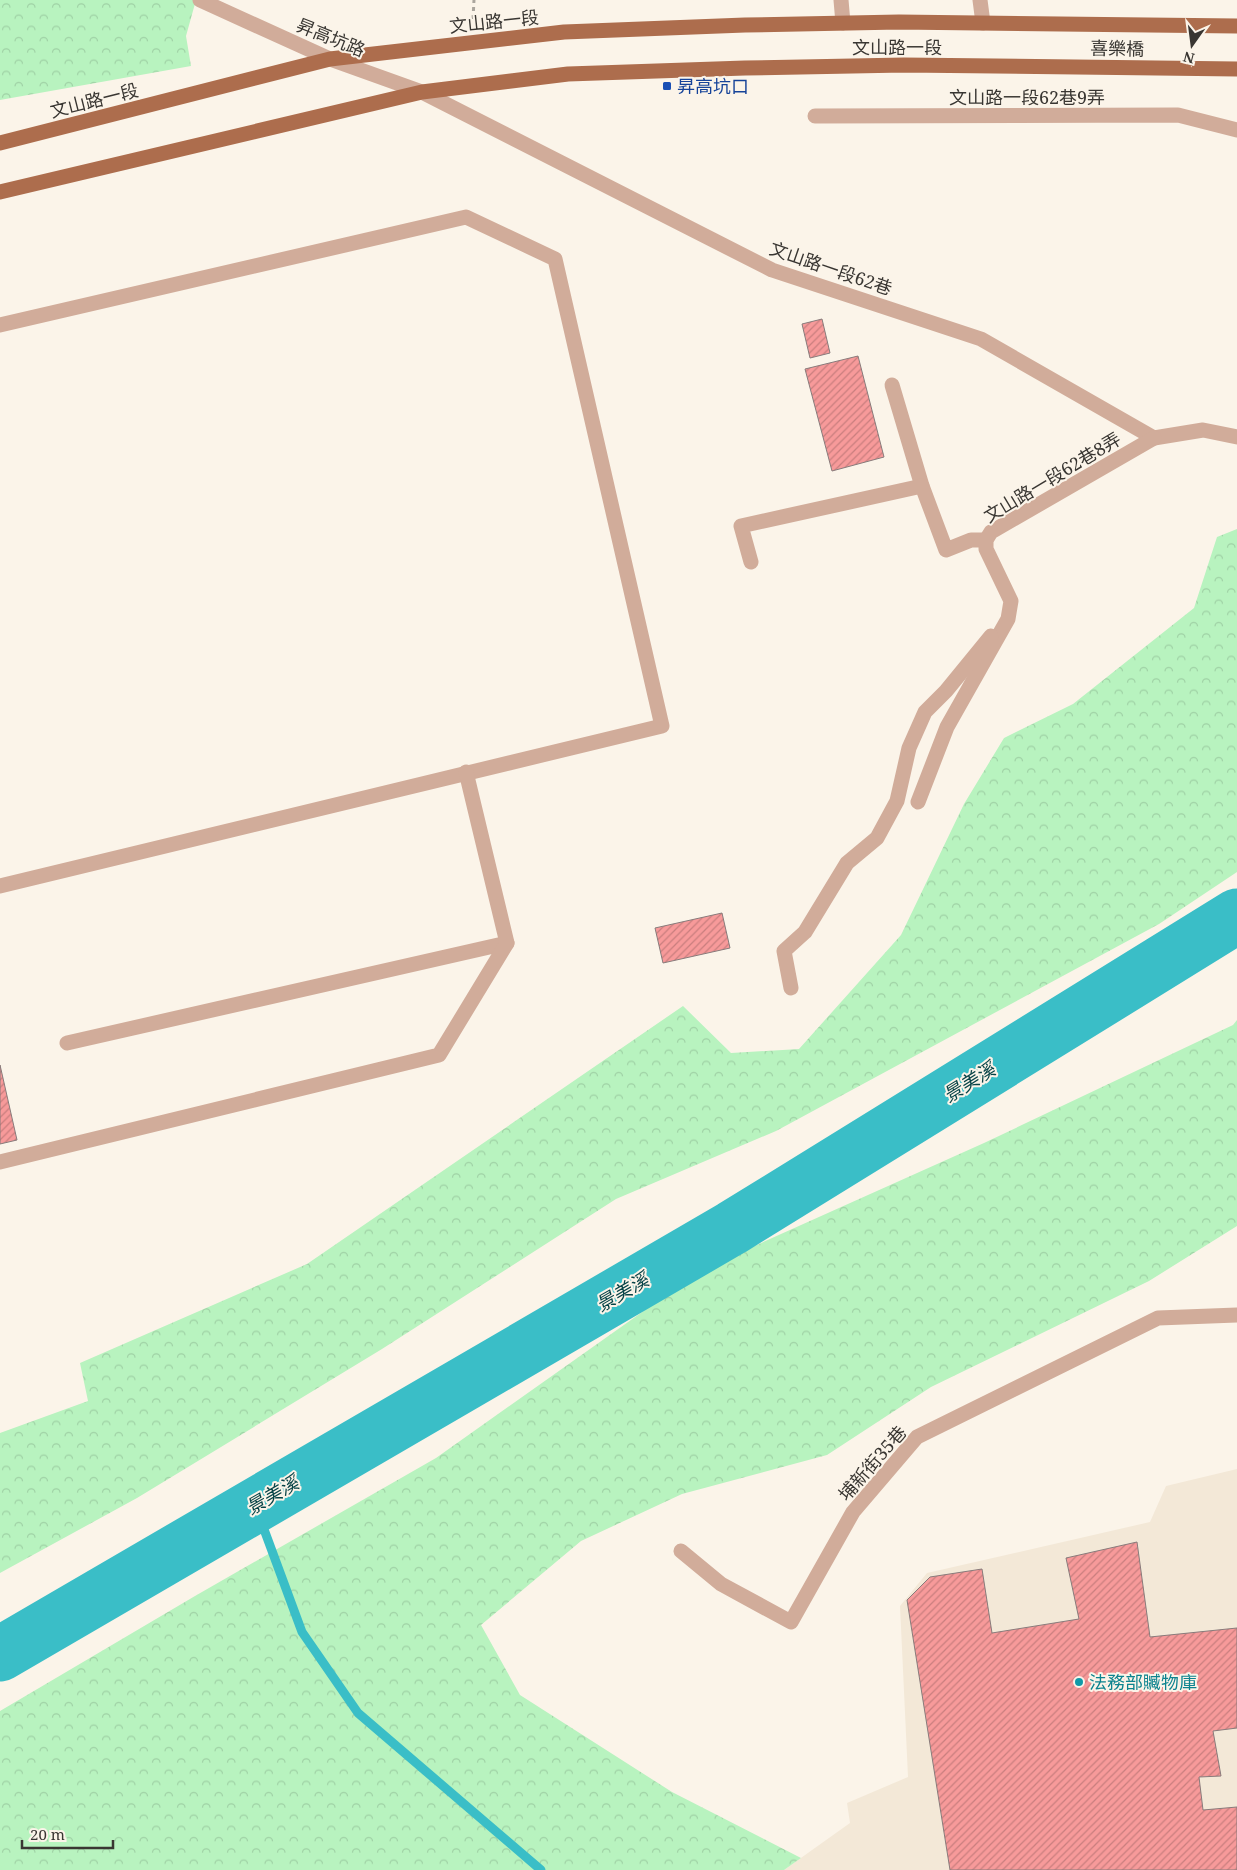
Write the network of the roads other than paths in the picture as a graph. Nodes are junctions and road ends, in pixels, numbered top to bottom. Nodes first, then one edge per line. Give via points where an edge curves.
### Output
1 (200, 0) edge
2 (841, 0) edge
3 (980, 0) edge
4 (843, 23) junction
5 (983, 23) junction
6 (1062, 24) joint
7 (1237, 26) edge
8 (330, 59) junction
9 (1057, 66) joint
10 (1237, 69) edge
11 (422, 92) junction
12 (815, 116) dead end
13 (1237, 130) edge
14 (0, 143) edge
15 (0, 192) edge
16 (0, 325) edge
17 (892, 385) dead end
18 (1237, 437) edge
19 (1154, 438) junction
20 (922, 486) junction
21 (986, 540) junction
22 (751, 562) dead end
23 (1008, 619) junction
24 (466, 772) junction
25 (918, 802) dead end
26 (0, 886) edge
27 (507, 943) junction
28 (791, 988) dead end
29 (67, 1043) dead end
30 (0, 1162) edge
31 (1237, 1315) edge
32 (681, 1551) dead end

1 - 8 street, 昇高坑路
2 - 4 street
3 - 5 street
4 - 5 main road, 文山路一段
4 - 8 main road, 文山路一段 via 564,32
5 - 6 main road, 文山路一段
6 - 7 main road, 喜樂橋
8 - 11 street, 昇高坑路
8 - 14 main road, 文山路一段
9 - 10 main road, 喜樂橋
9 - 11 main road, 文山路一段 via 755,67 568,74
11 - 15 main road, 文山路一段
11 - 19 street, 文山路一段62巷 via 772,270 981,339
12 - 13 street, 文山路一段62巷9弄 via 1178,115
16 - 24 street via 466,218 555,259 662,726
17 - 20 street
18 - 19 street via 1203,430
19 - 21 street, 文山路一段62巷8弄 via 991,532
20 - 21 street via 946,550 971,540
20 - 22 street via 741,526
21 - 23 street, 文山路一段62巷8弄 via 986,549 1011,601
23 - 25 street, 文山路一段62巷8弄 via 947,727
23 - 28 street via 925,712 910,748 897,801 878,838 847,863 805,932 784,951
24 - 26 street
24 - 27 street
27 - 29 street
27 - 30 street via 439,1056
31 - 32 street, 埔新街35巷 via 1158,1318 917,1437 853,1512 791,1622 721,1584

